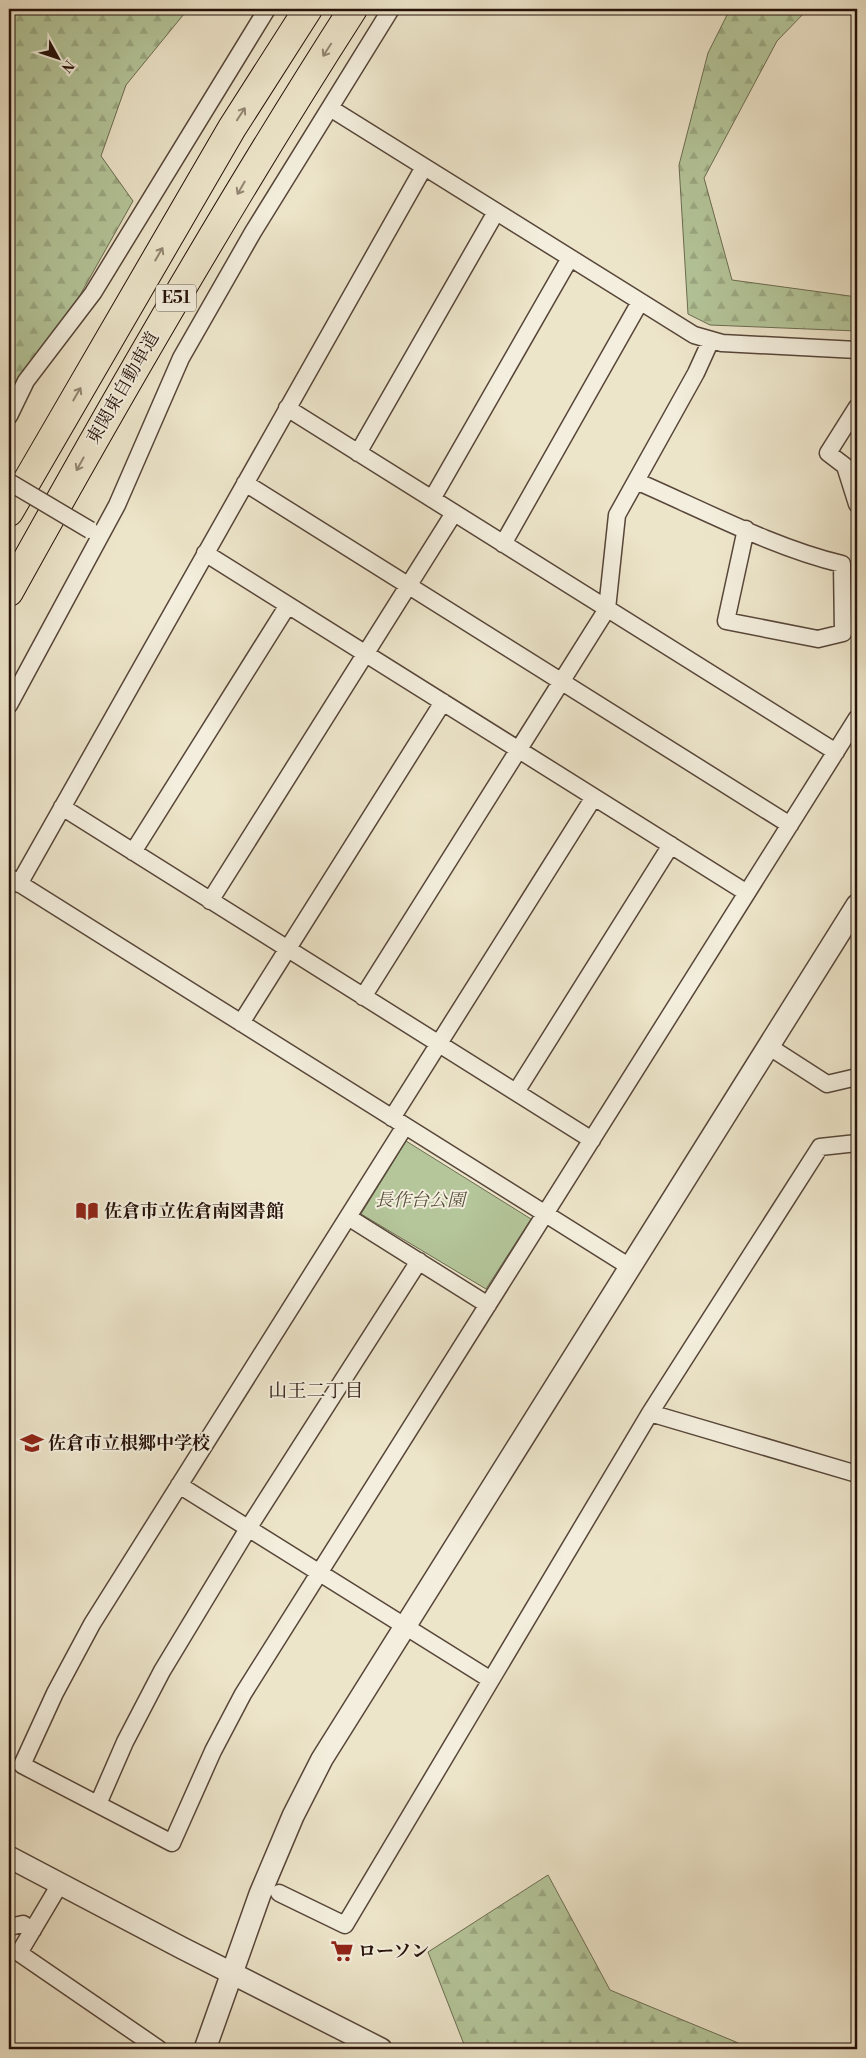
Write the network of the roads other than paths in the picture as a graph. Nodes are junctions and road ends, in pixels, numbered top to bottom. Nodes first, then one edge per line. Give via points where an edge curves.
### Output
1 (267, 9) edge
2 (308, 9) edge
3 (353, 9) edge
4 (391, 9) edge
5 (330, 108) junction
6 (424, 167) junction
7 (496, 212) junction
8 (570, 258) junction
9 (640, 302) junction
10 (711, 340) junction
11 (857, 350) edge
12 (857, 406) edge
13 (287, 408) junction
14 (9, 416) edge
15 (358, 453) junction
16 (636, 481) junction
17 (9, 482) edge
18 (245, 483) junction
19 (432, 499) junction
20 (857, 504) edge
21 (9, 512) edge
22 (454, 513) junction
23 (746, 528) junction
24 (95, 533) junction
25 (503, 544) junction
26 (205, 553) junction
27 (408, 586) junction
28 (9, 592) edge
29 (288, 605) junction
30 (607, 609) junction
31 (366, 654) junction
32 (562, 682) junction
33 (443, 702) junction
34 (9, 705) edge
35 (857, 718) edge
36 (518, 750) junction
37 (836, 752) junction
38 (594, 797) junction
39 (62, 808) junction
40 (790, 825) junction
41 (671, 845) junction
42 (133, 852) junction
43 (14, 880) edge
44 (747, 893) junction
45 (210, 901) junction
46 (857, 905) edge
47 (287, 949) junction
48 (363, 997) junction
49 (241, 1023) junction
50 (439, 1044) junction
51 (768, 1046) junction
52 (857, 1077) edge
53 (516, 1092) junction
54 (399, 1122) junction
55 (592, 1140) junction
56 (857, 1143) edge
57 (546, 1214) junction
58 (348, 1217) junction
59 (419, 1262) junction
60 (630, 1267) junction
61 (488, 1305) junction
62 (650, 1413) junction
63 (857, 1474) edge
64 (179, 1485) junction
65 (250, 1527) junction
66 (321, 1572) junction
67 (405, 1626) junction
68 (491, 1680) junction
69 (98, 1804) junction
70 (9, 1857) edge
71 (60, 1884) junction
72 (279, 1892) dead end
73 (9, 1927) edge
74 (33, 1930) junction
75 (232, 1974) junction
76 (159, 2049) edge
77 (205, 2049) edge
78 (381, 2049) edge

1 - 14 street via 93,293 26,381
21 -> 2 highway, 東関東自動車道 / E51 via 232,128
3 -> 28 highway, 東関東自動車道 / E51 via 267,142 102,424
4 - 5 street
5 - 6 street
5 - 24 street via 253,232 181,358 117,504
6 - 7 street
6 - 13 street
7 - 8 street
7 - 15 street
8 - 9 street
8 - 19 street
9 - 10 street via 694,335
9 - 25 street
10 - 11 street
10 - 16 street
12 - 20 street via 828,454 845,466
13 - 15 street
13 - 18 street
15 - 19 street
16 - 23 street
16 - 30 street via 617,515
17 - 24 street, bridge
18 - 26 street
18 - 27 street
19 - 22 street
22 - 25 street
22 - 27 street
23 - 23 street via 810,556 842,564 843,633 818,639 726,621
24 - 34 street
25 - 30 street
26 - 29 street
26 - 39 street
27 - 31 street
27 - 32 street
29 - 31 street
29 - 42 street
30 - 32 street
30 - 37 street
31 - 33 street
31 - 45 street
32 - 36 street
32 - 40 street
33 - 36 street
33 - 47 street
35 - 37 street
36 - 38 street
36 - 48 street
37 - 40 street
38 - 41 street
38 - 50 street
39 - 42 street
39 - 43 street
40 - 44 street
41 - 44 street
41 - 53 street
42 - 45 street
43 - 49 street
44 - 55 street
45 - 47 street
46 - 51 street
47 - 48 street
47 - 49 street
48 - 50 street
49 - 54 street
50 - 53 street
50 - 54 street
51 - 52 street via 827,1084
51 - 60 street
53 - 55 street
54 - 57 street
54 - 58 street
55 - 57 street
56 - 62 street via 820,1147
57 - 60 street
57 - 61 street
58 - 59 street
58 - 64 street
59 - 61 street
59 - 65 street
60 - 67 street
61 - 66 street
62 - 63 street
62 - 68 street
64 - 65 street
64 - 69 street via 92,1624 22,1765
65 - 66 street
65 - 69 street via 162,1671 125,1742
66 - 67 street
66 - 69 street via 243,1694 213,1751 172,1843
67 - 68 street
67 - 75 street via 322,1759 260,1894
68 - 72 street via 345,1925
70 - 71 street
71 - 74 street
71 - 75 street
73 - 74 street via 24,1924
74 - 76 street via 19,1953
75 - 77 street
75 - 78 street

